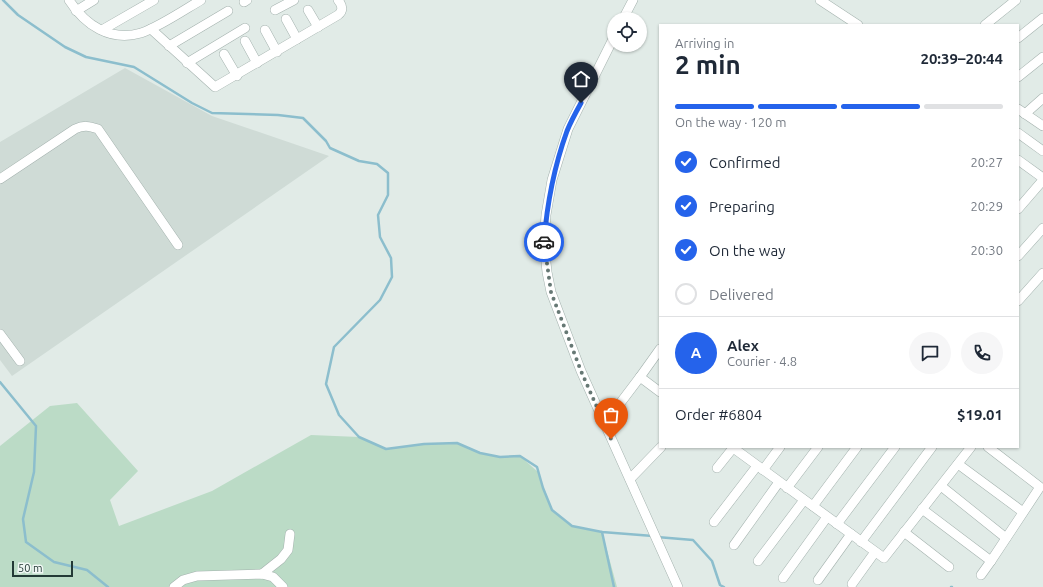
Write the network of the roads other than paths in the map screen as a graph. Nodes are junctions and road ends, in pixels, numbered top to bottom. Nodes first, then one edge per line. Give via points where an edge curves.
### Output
1 (69, 0) edge
2 (94, 0) edge
3 (154, 0) edge
4 (201, 0) edge
5 (294, 0) edge
6 (338, 0) edge
7 (633, 0) edge
8 (820, 0) edge
9 (1016, 0) edge
10 (275, 10) dead end
11 (308, 10) dead end
12 (76, 11) junction
13 (228, 11) dead end
14 (627, 12) edge
15 (1043, 18) edge
16 (286, 19) dead end
17 (856, 24) edge
18 (986, 24) edge
19 (318, 27) junction
20 (245, 28) dead end
21 (151, 29) junction
22 (102, 30) junction
23 (265, 30) dead end
24 (1019, 37) edge
25 (298, 39) junction
26 (245, 41) dead end
27 (169, 46) junction
28 (607, 51) edge
29 (277, 52) junction
30 (224, 54) dead end
31 (1043, 58) edge
32 (187, 63) junction
33 (257, 63) junction
34 (237, 76) junction
35 (1019, 76) edge
36 (1043, 98) edge
37 (1021, 111) edge
38 (1043, 126) edge
39 (1019, 134) edge
40 (1043, 151) edge
41 (1019, 162) edge
42 (1043, 179) edge
43 (0, 180) edge
44 (1019, 208) edge
45 (1043, 228) edge
46 (178, 245) dead end
47 (1019, 255) edge
48 (1043, 273) edge
49 (1019, 300) edge
50 (0, 334) edge
51 (659, 352) edge
52 (20, 361) dead end
53 (640, 377) junction
54 (659, 391) edge
55 (612, 414) dead end
56 (660, 448) edge
57 (736, 448) edge
58 (779, 448) edge
59 (817, 448) edge
60 (856, 448) edge
61 (894, 448) edge
62 (931, 448) edge
63 (970, 448) edge
64 (989, 448) edge
65 (958, 464) junction
66 (717, 468) dead end
67 (760, 468) junction
68 (630, 479) junction
69 (780, 482) junction
70 (941, 486) junction
71 (787, 488) junction
72 (804, 500) junction
73 (813, 506) junction
74 (922, 509) junction
75 (1024, 512) junction
76 (828, 517) junction
77 (714, 522) dead end
78 (837, 524) junction
79 (904, 532) junction
80 (290, 534) dead end
81 (851, 534) junction
82 (1006, 538) junction
83 (862, 542) junction
84 (734, 545) dead end
85 (875, 552) junction
86 (758, 561) dead end
87 (991, 561) junction
88 (949, 567) dead end
89 (262, 574) junction
90 (981, 575) dead end
91 (783, 578) dead end
92 (818, 580) dead end
93 (677, 584) edge
94 (852, 584) dead end
95 (174, 587) edge
96 (283, 587) edge

1 - 12 street
2 - 12 street
3 - 22 street
4 - 21 street
5 - 10 street
6 - 19 street via 342,8 341,13
7 - 14 street
8 - 17 street
9 - 18 street
11 - 19 street
12 - 22 street via 88,23
13 - 27 street
15 - 24 street
16 - 25 street
19 - 25 street
20 - 32 street
21 - 22 street via 123,35
21 - 27 street
23 - 29 street
25 - 29 street
26 - 33 street
27 - 32 street
28 - 68 street via 568,130 552,180 544,243 551,292 581,371
29 - 33 street
30 - 34 street
31 - 35 street
32 - 34 street via 215,88
33 - 34 street
36 - 37 street
37 - 38 street
39 - 40 street
41 - 42 street
42 - 44 street
43 - 46 street via 75,128 90,126 98,130
45 - 47 street
48 - 49 street
50 - 52 street
51 - 53 street
53 - 54 street
53 - 55 street
56 - 68 street
57 - 66 street
57 - 67 street
58 - 67 street
59 - 71 street
60 - 73 street
61 - 78 street
62 - 83 street
63 - 65 street
64 - 75 street via 1040,487
65 - 70 street
65 - 75 street
67 - 69 street
67 - 77 street
68 - 93 street
69 - 71 street
69 - 84 street
70 - 74 street
70 - 82 street
71 - 72 street
72 - 73 street
72 - 86 street
73 - 76 street
74 - 79 street
74 - 87 street
75 - 82 street
76 - 78 street
76 - 91 street
78 - 81 street
79 - 85 street via 884,558
79 - 88 street
80 - 89 street via 288,550
81 - 83 street
81 - 92 street
82 - 87 street
83 - 85 street
85 - 94 street
87 - 90 street
89 - 95 street via 198,576 183,580
89 - 96 street via 273,577

